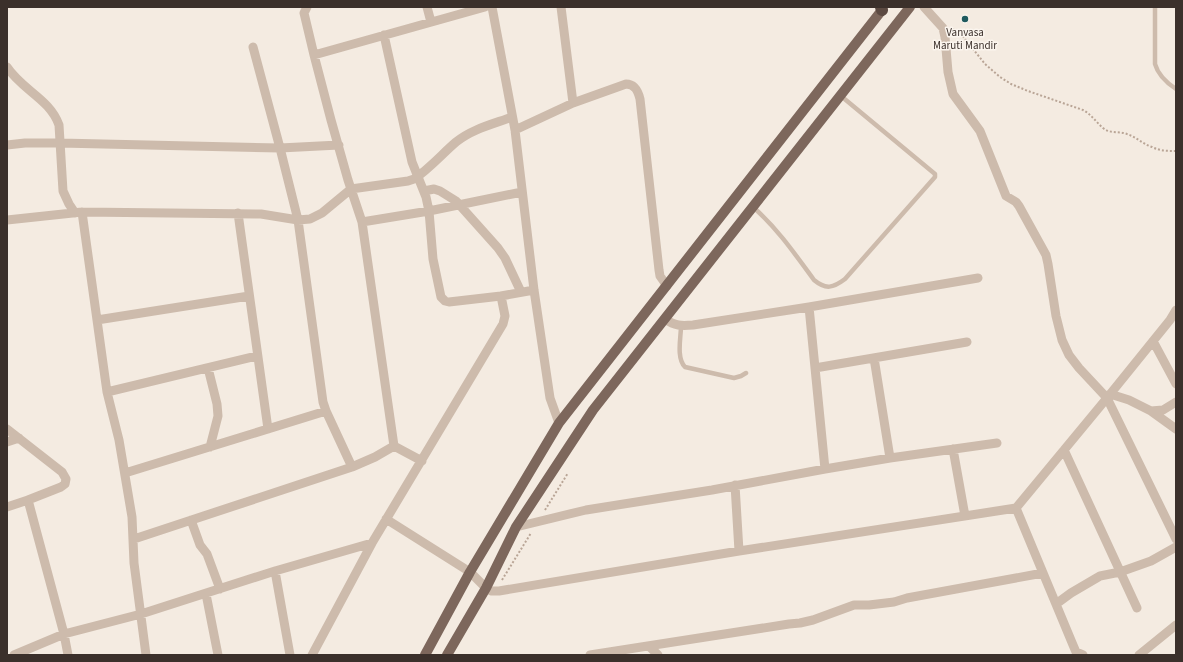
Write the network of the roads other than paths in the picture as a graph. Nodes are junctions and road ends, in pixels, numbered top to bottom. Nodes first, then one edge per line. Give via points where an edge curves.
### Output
1 (307, 7) edge
2 (427, 7) edge
3 (485, 7) edge
4 (492, 7) edge
5 (561, 7) edge
6 (910, 7) edge
7 (924, 7) edge
8 (1155, 7) edge
9 (881, 8) edge
10 (431, 22) junction
11 (384, 35) junction
12 (253, 47) dead end
13 (314, 55) junction
14 (7, 67) edge
15 (1176, 90) edge
16 (840, 96) junction
17 (573, 103) junction
18 (512, 117) junction
19 (515, 130) junction
20 (60, 142) junction
21 (7, 145) edge
22 (339, 145) junction
23 (280, 148) junction
24 (418, 176) junction
25 (351, 189) junction
26 (424, 191) junction
27 (522, 192) junction
28 (459, 205) junction
29 (753, 207) junction
30 (429, 211) junction
31 (79, 213) junction
32 (238, 214) junction
33 (7, 220) edge
34 (298, 220) junction
35 (362, 222) junction
36 (978, 278) dead end
37 (667, 286) junction
38 (534, 290) junction
39 (521, 292) junction
40 (249, 296) junction
41 (501, 296) junction
42 (809, 307) junction
43 (1176, 310) edge
44 (665, 319) junction
45 (97, 320) junction
46 (681, 326) junction
47 (1153, 341) junction
48 (967, 342) dead end
49 (257, 356) junction
50 (874, 358) junction
51 (208, 368) junction
52 (815, 368) junction
53 (746, 373) dead end
54 (1176, 384) edge
55 (107, 392) junction
56 (1109, 396) junction
57 (1176, 402) edge
58 (326, 410) junction
59 (1151, 411) junction
60 (559, 424) junction
61 (7, 429) edge
62 (268, 429) junction
63 (1176, 429) edge
64 (19, 438) junction
65 (7, 442) edge
66 (997, 443) dead end
67 (394, 446) junction
68 (210, 447) junction
69 (953, 449) junction
70 (1064, 450) junction
71 (890, 458) junction
72 (422, 461) junction
73 (352, 467) junction
74 (825, 468) junction
75 (125, 473) junction
76 (735, 485) junction
77 (28, 500) junction
78 (7, 507) edge
79 (1016, 508) junction
80 (965, 516) junction
81 (386, 519) junction
82 (191, 520) junction
83 (516, 527) junction
84 (134, 539) junction
85 (1176, 539) edge
86 (372, 543) junction
87 (1176, 547) edge
88 (739, 551) junction
89 (275, 571) junction
90 (470, 572) junction
91 (1120, 572) junction
92 (1043, 573) junction
93 (486, 588) junction
94 (220, 590) junction
95 (206, 594) junction
96 (1056, 604) junction
97 (1137, 608) dead end
98 (141, 614) junction
99 (1176, 625) edge
100 (64, 634) junction
101 (649, 646) junction
102 (1077, 654) edge
103 (14, 655) edge
104 (68, 655) edge
105 (146, 655) edge
106 (218, 655) edge
107 (290, 655) edge
108 (312, 655) edge
109 (426, 655) edge
110 (447, 655) edge
111 (590, 655) edge
112 (658, 655) edge
113 (1139, 655) edge

1 - 13 street via 304,13
2 - 10 street
3 - 10 street
4 - 18 street
5 - 17 street
6 - 16 main road
7 - 56 street via 943,28 953,94 980,131 1006,196 1019,206 1046,255 1056,316 1069,355
8 - 15 lane via 1156,69
9 - 37 main road
10 - 11 street
11 - 13 street
11 - 24 street via 412,162
12 - 23 street
13 - 22 street
14 - 20 street via 53,112 59,125
16 - 29 main road
16 - 29 lane via 935,174 935,177 845,279 833,286 826,287 814,280 770,222
17 - 19 street
17 - 37 street via 626,84 635,87 640,99 658,270
18 - 19 street
18 - 24 street via 468,134
19 - 27 street
20 - 21 street
20 - 23 street
20 - 31 street via 63,191 69,204
22 - 23 street
22 - 25 street
23 - 34 street
24 - 25 street via 408,181
24 - 26 street
25 - 34 street via 316,217
25 - 35 street
26 - 28 street via 440,191
26 - 30 street
27 - 28 street
27 - 38 street
28 - 30 street
28 - 39 street via 498,248
29 - 44 main road
30 - 35 street
30 - 41 street via 433,259 441,297 449,302
31 - 32 street
31 - 33 street
31 - 45 street
32 - 34 street via 261,214
32 - 40 street
34 - 58 street
35 - 67 street
36 - 42 street
37 - 60 main road
38 - 39 street
38 - 60 street via 550,398
39 - 41 street
40 - 45 street
40 - 49 street
41 - 72 street via 505,320
42 - 46 street
42 - 52 street
43 - 47 street
44 - 46 street
44 - 83 main road via 593,410
45 - 55 street
46 - 53 lane via 679,358 685,367 734,378
47 - 54 street
47 - 56 street
48 - 50 street
49 - 51 street
49 - 62 street
50 - 52 street
50 - 71 street
51 - 55 street
51 - 68 street via 218,416
52 - 74 street
55 - 75 street
56 - 59 street via 1129,400
56 - 70 street
56 - 85 street
57 - 59 street via 1163,410
58 - 62 street
58 - 73 street
59 - 63 street
60 - 90 main road
61 - 64 street
62 - 68 street
64 - 65 street
64 - 77 street via 62,472 66,479 61,487
66 - 69 street
67 - 72 street
67 - 73 street
68 - 75 street
69 - 71 street
69 - 80 street
70 - 79 street
70 - 91 street
71 - 74 street
72 - 81 street
73 - 82 street
74 - 76 street
75 - 84 street
76 - 83 street via 586,510
76 - 88 street
77 - 78 street
77 - 100 street
79 - 80 street
79 - 92 street
80 - 88 street
81 - 86 street
81 - 90 street
82 - 84 street
82 - 94 street via 200,545 208,554
83 - 93 main road
84 - 98 street via 134,563
86 - 89 street
86 - 108 street
87 - 91 street via 1151,561
88 - 93 street via 499,591 492,592
89 - 94 street
89 - 107 street
90 - 93 street
90 - 109 main road
91 - 96 street via 1100,576
91 - 97 street
92 - 96 street
92 - 101 street via 894,602 854,605 800,624
93 - 110 main road
94 - 95 street
95 - 98 street
95 - 106 street
96 - 102 street
98 - 100 street
98 - 105 street
99 - 113 street
100 - 103 street
100 - 104 street
101 - 111 street
101 - 112 street

